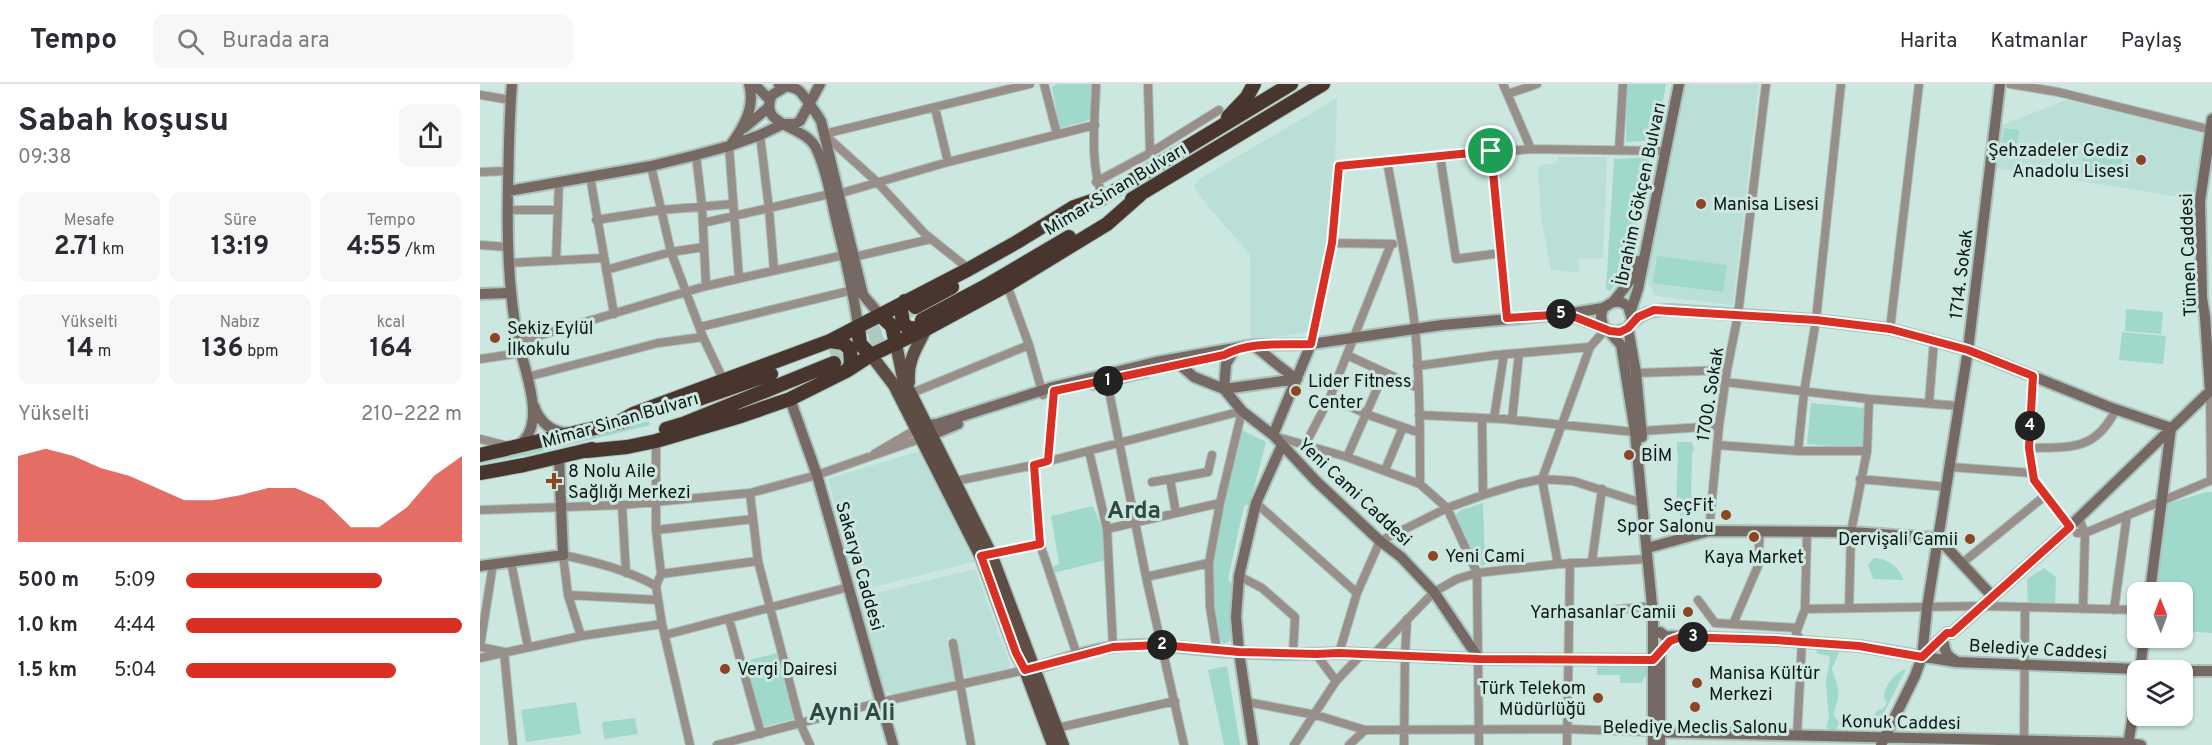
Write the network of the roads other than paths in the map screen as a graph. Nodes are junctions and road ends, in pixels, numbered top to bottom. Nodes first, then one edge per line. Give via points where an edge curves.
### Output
1 (512, 84) edge
2 (748, 84) edge
3 (754, 84) edge
4 (820, 84) edge
5 (1030, 84) edge
6 (1044, 84) edge
7 (1096, 84) edge
8 (1148, 84) edge
9 (1249, 84) edge
10 (1254, 84) edge
11 (1291, 84) edge
12 (1323, 84) edge
13 (1503, 84) edge
14 (1537, 84) edge
15 (1623, 84) edge
16 (1673, 84) edge
17 (1679, 84) edge
18 (1766, 84) edge
19 (1841, 84) edge
20 (1919, 84) edge
21 (2000, 84) edge
22 (2010, 84) edge
23 (781, 86) edge
24 (800, 87) edge
25 (2059, 88) edge
26 (480, 94) edge
27 (1508, 94) junction
28 (511, 100) junction
29 (769, 103) junction
30 (807, 104) junction
31 (1239, 106) junction
32 (935, 108) junction
33 (1219, 110) dead end
34 (783, 124) junction
35 (1095, 125) junction
36 (2211, 126) edge
37 (740, 131) junction
38 (824, 134) junction
39 (1057, 134) junction
40 (760, 135) junction
41 (1206, 136) junction
42 (729, 146) junction
43 (1531, 149) junction
44 (1619, 150) junction
45 (1491, 151) junction
46 (1661, 151) junction
47 (1150, 153) junction
48 (696, 155) junction
49 (1440, 156) junction
50 (1387, 161) junction
51 (948, 162) junction
52 (651, 166) junction
53 (508, 171) junction
54 (480, 172) edge
55 (2208, 174) edge
56 (590, 177) junction
57 (877, 182) junction
58 (1096, 182) junction
59 (559, 183) junction
60 (508, 191) junction
61 (834, 194) junction
62 (1140, 195) junction
63 (1103, 197) junction
64 (733, 204) junction
65 (702, 206) junction
66 (769, 209) junction
67 (507, 210) junction
68 (558, 210) junction
69 (661, 210) junction
70 (734, 216) junction
71 (596, 220) junction
72 (703, 224) junction
73 (931, 239) junction
74 (1332, 243) junction
75 (1391, 244) junction
76 (1402, 244) junction
77 (480, 245) edge
78 (507, 247) junction
79 (704, 247) junction
80 (671, 252) junction
81 (1501, 253) junction
82 (849, 256) junction
83 (603, 258) junction
84 (556, 261) junction
85 (508, 263) junction
86 (969, 269) junction
87 (606, 270) junction
88 (774, 270) junction
89 (739, 278) junction
90 (1007, 285) junction
91 (706, 286) junction
92 (853, 290) junction
93 (510, 293) junction
94 (480, 294) edge
95 (687, 294) junction
96 (1608, 305) junction
97 (1631, 310) junction
98 (614, 314) junction
99 (917, 314) junction
100 (1567, 314) junction
101 (879, 315) junction
102 (1738, 315) junction
103 (2209, 315) edge
104 (1507, 318) junction
105 (1816, 320) junction
106 (1629, 326) junction
107 (700, 327) junction
108 (858, 327) junction
109 (1415, 328) junction
110 (1606, 329) junction
111 (1890, 329) junction
112 (703, 337) junction
113 (1354, 338) junction
114 (1934, 341) junction
115 (896, 344) junction
116 (1311, 344) junction
117 (1029, 345) junction
118 (1253, 345) junction
119 (1590, 347) junction
120 (519, 348) junction
121 (1235, 349) junction
122 (1968, 350) junction
123 (831, 352) junction
124 (1519, 353) junction
125 (1504, 354) junction
126 (872, 355) junction
127 (1347, 355) junction
128 (480, 359) edge
129 (1180, 364) junction
130 (1417, 366) junction
131 (848, 370) junction
132 (1727, 370) junction
133 (1384, 373) junction
134 (1636, 373) junction
135 (721, 375) dead end
136 (2033, 376) junction
137 (527, 377) junction
138 (1297, 380) junction
139 (1107, 381) junction
140 (1725, 382) junction
141 (1418, 388) junction
142 (1054, 389) junction
143 (1224, 389) junction
144 (910, 390) junction
145 (2211, 390) edge
146 (1042, 392) junction
147 (1804, 393) junction
148 (1330, 397) junction
149 (790, 399) junction
150 (1869, 399) junction
151 (532, 401) junction
152 (1929, 403) junction
153 (1960, 406) junction
154 (2116, 409) junction
155 (1242, 411) junction
156 (1366, 414) junction
157 (1419, 415) junction
158 (1482, 418) junction
159 (1494, 418) junction
160 (1512, 420) junction
161 (1563, 424) junction
162 (1719, 426) junction
163 (1403, 427) junction
164 (2171, 428) junction
165 (1638, 431) junction
166 (924, 432) junction
167 (578, 433) junction
168 (1420, 433) junction
169 (1273, 435) junction
170 (480, 439) edge
171 (656, 441) junction
172 (1119, 443) junction
173 (1305, 445) junction
174 (1717, 445) junction
175 (1282, 446) junction
176 (515, 448) junction
177 (2029, 448) junction
178 (586, 451) junction
179 (1089, 451) junction
180 (1798, 451) junction
181 (1867, 451) junction
182 (480, 455) edge
183 (1212, 455) dead end
184 (559, 457) junction
185 (1347, 457) junction
186 (1048, 461) junction
187 (1034, 465) junction
188 (1950, 467) junction
189 (1385, 470) junction
190 (480, 473) edge
191 (2032, 473) junction
192 (817, 475) junction
193 (1170, 479) junction
194 (1542, 479) junction
195 (1860, 479) junction
196 (2212, 480) edge
197 (956, 481) junction
198 (1152, 482) dead end
199 (1420, 484) junction
200 (1947, 487) junction
201 (1602, 489) junction
202 (750, 493) junction
203 (1483, 495) junction
204 (2046, 495) junction
205 (2163, 499) junction
206 (656, 502) junction
207 (1220, 503) junction
208 (1256, 503) junction
209 (1642, 503) junction
210 (622, 505) junction
211 (562, 506) junction
212 (1447, 508) junction
213 (480, 510) edge
214 (1176, 513) junction
215 (2127, 514) junction
216 (753, 519) junction
217 (1137, 522) junction
218 (1107, 529) junction
219 (656, 530) junction
220 (1709, 531) junction
221 (2077, 531) junction
222 (1760, 532) junction
223 (1807, 532) junction
224 (1851, 532) junction
225 (1938, 538) junction
226 (1380, 541) junction
227 (1040, 544) junction
228 (1651, 547) junction
229 (563, 555) junction
230 (986, 555) junction
231 (1648, 559) junction
232 (758, 561) junction
233 (1592, 561) junction
234 (512, 562) junction
235 (1209, 563) junction
236 (1570, 563) junction
237 (493, 564) junction
238 (1558, 564) junction
239 (1961, 564) junction
240 (480, 566) edge
241 (626, 573) junction
242 (1477, 573) junction
243 (662, 574) junction
244 (1146, 576) junction
245 (1239, 576) junction
246 (2151, 582) edge
247 (656, 586) junction
248 (849, 587) junction
249 (1434, 592) junction
250 (1357, 593) junction
251 (568, 595) junction
252 (1993, 597) junction
253 (658, 600) junction
254 (1698, 600) dead end
255 (1653, 606) junction
256 (1982, 606) junction
257 (2025, 607) junction
258 (771, 608) junction
259 (1849, 608) junction
260 (1927, 608) junction
261 (1805, 609) junction
262 (2083, 609) junction
263 (2114, 610) junction
264 (2127, 610) edge
265 (1568, 614) junction
266 (729, 619) junction
267 (1407, 620) junction
268 (662, 624) junction
269 (1733, 624) junction
270 (1798, 628) junction
271 (1660, 632) junction
272 (1952, 633) junction
273 (665, 635) junction
274 (581, 636) junction
275 (1681, 637) junction
276 (1802, 642) junction
277 (953, 643) dead end
278 (1944, 644) junction
279 (1162, 645) junction
280 (528, 646) junction
281 (1113, 647) junction
282 (1217, 650) junction
283 (1660, 650) junction
284 (504, 652) junction
285 (1239, 652) junction
286 (1339, 653) junction
287 (1293, 654) junction
288 (1316, 654) junction
289 (1362, 654) junction
290 (1374, 654) junction
291 (1077, 655) junction
292 (1405, 656) junction
293 (1925, 657) junction
294 (480, 658) edge
295 (1479, 659) junction
296 (1567, 659) junction
297 (1653, 660) junction
298 (1956, 662) junction
299 (2026, 663) junction
300 (2127, 669) edge
301 (1029, 670) junction
302 (2193, 671) edge
303 (2212, 671) edge
304 (1336, 681) junction
305 (959, 686) junction
306 (1175, 701) junction
307 (881, 702) junction
308 (1247, 702) junction
309 (1316, 715) junction
310 (800, 723) junction
311 (2131, 726) edge
312 (1057, 728) junction
313 (1566, 729) junction
314 (1365, 730) junction
315 (1404, 730) junction
316 (1478, 730) junction
317 (1656, 732) junction
318 (760, 734) junction
319 (1794, 739) edge
320 (1811, 741) edge
321 (1883, 742) edge
322 (1919, 742) edge
323 (1994, 743) edge
324 (2024, 743) edge
325 (2051, 743) edge
326 (2075, 743) edge
327 (2128, 744) edge
328 (513, 745) edge
329 (690, 745) edge
330 (717, 745) edge
331 (810, 745) edge
332 (893, 745) edge
333 (971, 745) edge
334 (1053, 745) edge
335 (1063, 745) edge
336 (1184, 745) edge
337 (1253, 745) edge
338 (1294, 745) edge
339 (1349, 745) edge
340 (1404, 745) edge
341 (1479, 745) edge
342 (1566, 745) edge
343 (1653, 745) edge
344 (1660, 745) edge
345 (2141, 745) edge

1 - 28 main road
2 - 37 main road via 752,102
3 - 29 main road
4 - 30 main road
5 - 32 street
6 - 39 street
7 - 35 street
8 - 47 street
9 - 31 main road
10 - 31 highway
11 - 41 highway
12 - 62 highway, Mimar Sinan Bulvarı
13 - 27 street
14 - 27 street
15 - 44 street
16 - 46 main road, İbrahim Gökçen Bulvarı
17 - 97 main road, İbrahim Gökçen Bulvarı
18 - 102 street, 1700. Sokak
19 - 105 street
20 - 111 street
21 - 122 main road, 1714. Sokak
22 - 25 street
23 - 24 main road
23 - 29 main road
24 - 30 main road
25 - 36 street
26 - 28 street
27 - 43 street
28 - 53 main road
29 - 34 main road via 773,118
29 - 37 main road
30 - 34 main road via 800,121
30 - 38 main road via 821,121
31 - 41 highway
32 - 38 street
32 - 51 street
33 - 47 street
34 - 40 main road
34 - 61 main road via 812,140
35 - 39 street
35 - 58 street
36 - 55 main road, Tümen Caddesi
37 - 42 main road
38 - 57 street
38 - 61 main road
39 - 51 street
40 - 42 main road
40 - 66 street
41 - 63 highway
42 - 48 main road
42 - 64 street
43 - 44 street
43 - 45 street
44 - 46 street
45 - 49 street
45 - 81 street
46 - 96 main road, İbrahim Gökçen Bulvarı via 1636,271
47 - 58 street
48 - 52 main road
48 - 65 street
49 - 50 street
49 - 81 street via 1456,259
50 - 74 street via 1339,166
50 - 76 street
51 - 57 street
52 - 56 main road
52 - 69 street
53 - 54 street
53 - 60 main road
55 - 103 main road, Tümen Caddesi via 2200,201 2200,234 2202,298
56 - 59 main road
56 - 71 street
57 - 61 street
57 - 73 street
58 - 63 street
59 - 60 main road
59 - 68 street
60 - 67 main road
61 - 66 street
61 - 82 main road
62 - 90 highway via 1107,224
62 - 99 highway, Mimar Sinan Bulvarı via 984,287
63 - 86 highway via 1074,207
63 - 99 highway
64 - 65 street
64 - 70 street
65 - 69 street
65 - 72 street
66 - 70 street
66 - 88 street
67 - 68 street
67 - 78 main road
68 - 84 street
69 - 71 street
69 - 80 street
70 - 72 street
70 - 89 street
71 - 83 street
72 - 79 street
73 - 82 street
73 - 86 street
74 - 75 street
74 - 116 street
75 - 76 street
75 - 113 street
76 - 109 street
77 - 78 street
78 - 85 main road
79 - 80 street
79 - 91 street
80 - 87 street
80 - 95 street
81 - 104 street
82 - 88 street
82 - 92 main road
82 - 101 main road via 863,295
83 - 84 street
83 - 87 street
84 - 85 street
85 - 93 main road
86 - 99 highway
87 - 98 street
88 - 89 street
89 - 91 street
90 - 99 highway
90 - 117 street
91 - 95 street
92 - 107 street
92 - 108 main road
93 - 94 main road
93 - 120 main road
95 - 98 street
95 - 107 street
96 - 97 main road via 1621,302
96 - 100 main road
96 - 110 main road via 1601,317
97 - 106 main road
98 - 120 street
99 - 101 highway
99 - 115 highway
99 - 144 main road via 909,364
100 - 104 main road
100 - 110 main road
101 - 108 highway
101 - 115 highway via 892,326
102 - 105 main road
102 - 106 main road via 1654,310
102 - 132 street, 1700. Sokak
103 - 145 main road, Tümen Caddesi
104 - 109 main road
105 - 111 main road
105 - 147 street
106 - 110 main road via 1620,332
106 - 134 main road
107 - 112 street
108 - 123 highway
108 - 126 highway via 860,344
109 - 113 main road
109 - 130 street
110 - 119 street
110 - 165 main road via 1621,345
111 - 114 main road
112 - 135 street
112 - 137 street via 658,343
113 - 116 main road
113 - 127 street
114 - 122 main road
114 - 152 street
115 - 126 highway
115 - 144 main road via 899,368
116 - 118 main road
116 - 138 main road
117 - 144 street
117 - 146 street
118 - 121 main road
118 - 138 main road
119 - 124 street
119 - 161 street
120 - 128 street
120 - 137 main road
121 - 129 main road
121 - 142 main road via 1156,362
121 - 143 main road via 1226,364
122 - 136 main road
122 - 153 main road, 1714. Sokak
123 - 131 highway via 843,343 850,349
123 - 167 highway, Mimar Sinan Bulvarı via 724,392
123 - 178 highway, Mimar Sinan Bulvarı via 683,424
124 - 125 street
124 - 160 street
125 - 130 street
125 - 159 street
126 - 131 highway
126 - 166 main road
127 - 133 street
127 - 148 street
129 - 139 main road
129 - 143 main road via 1194,377
130 - 141 street
131 - 149 highway
132 - 134 street
132 - 140 street, 1700. Sokak
133 - 141 street
133 - 156 street
134 - 165 main road
136 - 154 main road
136 - 177 street
137 - 151 main road
138 - 143 main road
138 - 169 main road
139 - 142 main road
139 - 172 street
140 - 147 street
140 - 162 street, 1700. Sokak
141 - 157 street
142 - 146 main road
142 - 186 street
143 - 155 main road, Yeni Cami Caddesi
144 - 166 main road
145 - 164 main road
145 - 196 street
146 - 166 main road
147 - 150 street
147 - 180 street
148 - 156 street
148 - 173 street
149 - 171 highway
149 - 192 main road, Sakarya Caddesi
150 - 152 street
150 - 181 street
151 - 167 main road via 547,426 562,433
151 - 176 main road via 531,431
152 - 153 street
153 - 188 main road, 1714. Sokak
154 - 164 main road
154 - 177 street via 2109,425 2084,444
155 - 169 main road, Yeni Cami Caddesi
155 - 172 street
155 - 207 street
156 - 163 street
156 - 185 street
157 - 158 street
157 - 168 street
158 - 159 street
158 - 203 street
159 - 160 street
160 - 161 street
161 - 165 street
161 - 194 street
162 - 165 street
162 - 174 street, 1700. Sokak
163 - 168 street
163 - 189 street
164 - 205 main road
164 - 221 main road via 2079,519
165 - 209 main road
165 - 228 main road
166 - 192 street
166 - 197 main road
166 - 230 main road via 948,489
167 - 176 highway, Mimar Sinan Bulvarı
168 - 199 street
169 - 173 street
169 - 175 main road, Yeni Cami Caddesi
170 - 176 street
171 - 178 highway
171 - 206 street
172 - 179 street
172 - 217 street
173 - 185 street
174 - 180 street
174 - 220 street, 1700. Sokak
175 - 208 main road
175 - 226 main road, Yeni Cami Caddesi
176 - 182 highway, Mimar Sinan Bulvarı
177 - 191 street
178 - 184 highway, Mimar Sinan Bulvarı
179 - 186 street
179 - 218 street
180 - 181 street
181 - 195 street
183 - 193 street via 1208,472
184 - 190 highway, Mimar Sinan Bulvarı
184 - 211 main road
185 - 189 street
186 - 187 street
187 - 197 street
187 - 227 street
188 - 191 street
188 - 200 main road, 1714. Sokak
189 - 199 street
191 - 204 street
192 - 202 street
192 - 248 main road, Sakarya Caddesi
193 - 198 street
193 - 214 street
194 - 201 street via 1573,481
194 - 203 street
194 - 238 street
195 - 200 street
195 - 224 street
196 - 205 street
197 - 230 main road
199 - 212 street
200 - 225 main road, 1714. Sokak
201 - 209 street
201 - 233 street
202 - 206 street
202 - 216 street
203 - 212 street
204 - 221 street
204 - 239 street
205 - 215 street
205 - 246 main road
206 - 210 street
206 - 219 street
207 - 214 street
207 - 235 street
208 - 245 main road
208 - 250 street
209 - 231 main road
210 - 211 street
210 - 241 street
211 - 213 street
211 - 229 main road
212 - 226 street
212 - 242 street
214 - 217 street
215 - 221 street
215 - 263 street
216 - 219 street
216 - 232 street
217 - 218 street
217 - 244 street
218 - 281 street
219 - 243 street
220 - 222 main road
220 - 228 main road
221 - 252 main road
221 - 262 street
222 - 223 main road
222 - 269 street via 1758,566
223 - 224 main road
223 - 261 street
224 - 225 main road
224 - 259 street
225 - 239 main road
225 - 260 main road, 1714. Sokak
226 - 249 main road, Yeni Cami Caddesi
226 - 250 street
227 - 230 street
227 - 291 street
228 - 271 main road
229 - 234 main road
229 - 241 street
229 - 251 street
230 - 301 main road via 1016,653
231 - 233 street
231 - 255 main road
232 - 243 street
232 - 258 street
233 - 236 street
234 - 237 main road
234 - 280 street
235 - 244 street
235 - 282 street via 1210,607
236 - 238 street
236 - 265 street
237 - 240 main road
237 - 284 street via 480,647
238 - 242 street
239 - 252 main road
241 - 247 street
242 - 249 street
242 - 295 street
243 - 247 street
244 - 279 street
245 - 285 main road
245 - 287 street via 1262,588 1295,617
247 - 253 street
248 - 258 street
248 - 307 main road, Sakarya Caddesi
249 - 267 street
249 - 295 main road, Yeni Cami Caddesi
250 - 286 street
251 - 253 street
251 - 274 street
252 - 256 main road
253 - 268 street
254 - 269 street via 1715,623
255 - 265 street
255 - 297 main road
256 - 257 street
256 - 260 street
256 - 272 main road
257 - 262 street
257 - 299 street
258 - 266 street
258 - 310 street
259 - 260 street
259 - 261 street
260 - 293 main road, 1714. Sokak
261 - 270 street
262 - 263 street
263 - 264 street
265 - 296 street
266 - 273 street
266 - 318 street
267 - 290 street
267 - 292 street
268 - 273 street
268 - 274 street
269 - 270 street
270 - 276 street via 1796,633
271 - 275 main road, Belediye Caddesi
271 - 283 main road
272 - 278 main road
272 - 293 main road via 1947,633
273 - 329 street
274 - 280 street
275 - 276 main road, Belediye Caddesi
275 - 283 main road
276 - 293 main road, Belediye Caddesi
276 - 319 street
277 - 305 street
278 - 293 main road
278 - 298 main road via 1948,657
279 - 281 main road
279 - 282 main road
279 - 306 street
280 - 284 street
281 - 291 main road
282 - 285 main road
283 - 297 main road
283 - 317 main road
284 - 294 street
284 - 328 street
285 - 287 main road
285 - 308 main road
286 - 288 main road
286 - 289 main road
287 - 288 main road
288 - 304 street
289 - 290 main road
289 - 304 street
290 - 292 main road
291 - 301 main road
292 - 295 main road
292 - 315 street
293 - 298 main road, Belediye Caddesi
293 - 321 main road
295 - 296 main road
295 - 316 street
296 - 297 main road
296 - 313 street
297 - 317 main road
298 - 299 main road, Belediye Caddesi
299 - 300 main road, Belediye Caddesi
299 - 324 street
301 - 305 street
301 - 312 main road
301 - 334 main road
302 - 303 main road
304 - 309 street
305 - 307 street
305 - 333 street
306 - 312 street
306 - 336 street
307 - 310 street
307 - 332 main road, Sakarya Caddesi
308 - 309 street, Konuk Caddesi
308 - 337 main road
309 - 314 street, Konuk Caddesi
309 - 338 street
310 - 318 street
310 - 331 street
311 - 327 main road
312 - 335 main road
313 - 316 street, Konuk Caddesi
313 - 317 street, Konuk Caddesi
313 - 342 street
314 - 315 street, Konuk Caddesi
314 - 339 street
315 - 316 street, Konuk Caddesi
315 - 340 street
316 - 341 street
317 - 319 main road, Konuk Caddesi
317 - 343 main road
317 - 344 main road
318 - 330 street
319 - 320 main road, Konuk Caddesi
320 - 321 main road, Konuk Caddesi
321 - 322 main road, Konuk Caddesi
322 - 323 main road, Konuk Caddesi
323 - 324 main road, Konuk Caddesi
324 - 325 main road, Konuk Caddesi
325 - 326 main road, Konuk Caddesi
326 - 327 main road, Konuk Caddesi
327 - 345 main road, Konuk Caddesi

